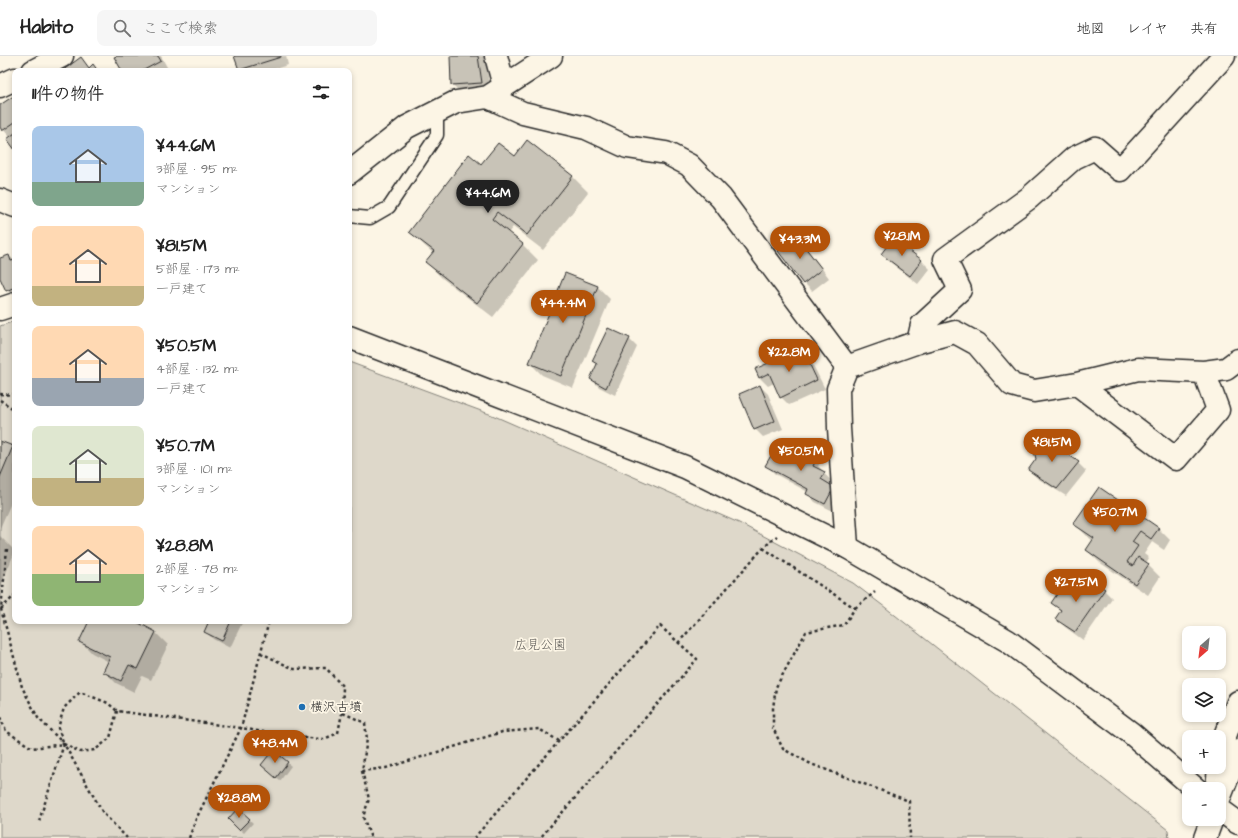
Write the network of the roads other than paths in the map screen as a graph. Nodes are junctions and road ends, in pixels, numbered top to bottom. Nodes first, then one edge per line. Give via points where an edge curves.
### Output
1 (23, 56) edge
2 (62, 56) edge
3 (496, 56) edge
4 (551, 56) edge
5 (1224, 56) edge
6 (31, 68) edge
7 (39, 68) edge
8 (12, 80) edge
9 (0, 86) edge
10 (496, 91) junction
11 (437, 113) junction
12 (352, 171) edge
13 (0, 200) edge
14 (12, 205) edge
15 (352, 216) edge
16 (12, 305) edge
17 (0, 309) edge
18 (352, 338) edge
19 (918, 342) junction
20 (1238, 360) edge
21 (847, 366) junction
22 (1204, 372) junction
23 (1077, 384) junction
24 (848, 547) junction
25 (1238, 702) edge
26 (1238, 751) edge
27 (1188, 782) edge
28 (1218, 782) edge
29 (1226, 782) edge
30 (1226, 814) edge
31 (1238, 823) edge
32 (1209, 826) edge
33 (1205, 838) edge

1 - 6 main road
2 - 7 main road
3 - 10 main road
4 - 10 main road
5 - 19 main road via 1120,170 1095,148 1074,158 1029,198 945,259 960,290 922,325
8 - 9 main road
10 - 11 main road via 456,102
10 - 21 main road via 523,113 586,128 627,147 666,153 689,165 722,198
11 - 12 main road via 407,128
11 - 15 lane via 437,135 389,207 370,218
13 - 14 main road
16 - 17 main road
18 - 24 main road via 685,467
19 - 21 main road
19 - 23 main road via 955,332 977,344 1012,385 1034,391
20 - 22 main road via 1226,370
21 - 24 main road via 838,389
22 - 23 main road via 1138,369
22 - 23 main road via 1218,410 1176,459
24 - 27 main road via 1008,641 1131,733
25 - 28 main road via 1221,746
26 - 29 main road
30 - 31 main road
32 - 33 main road

